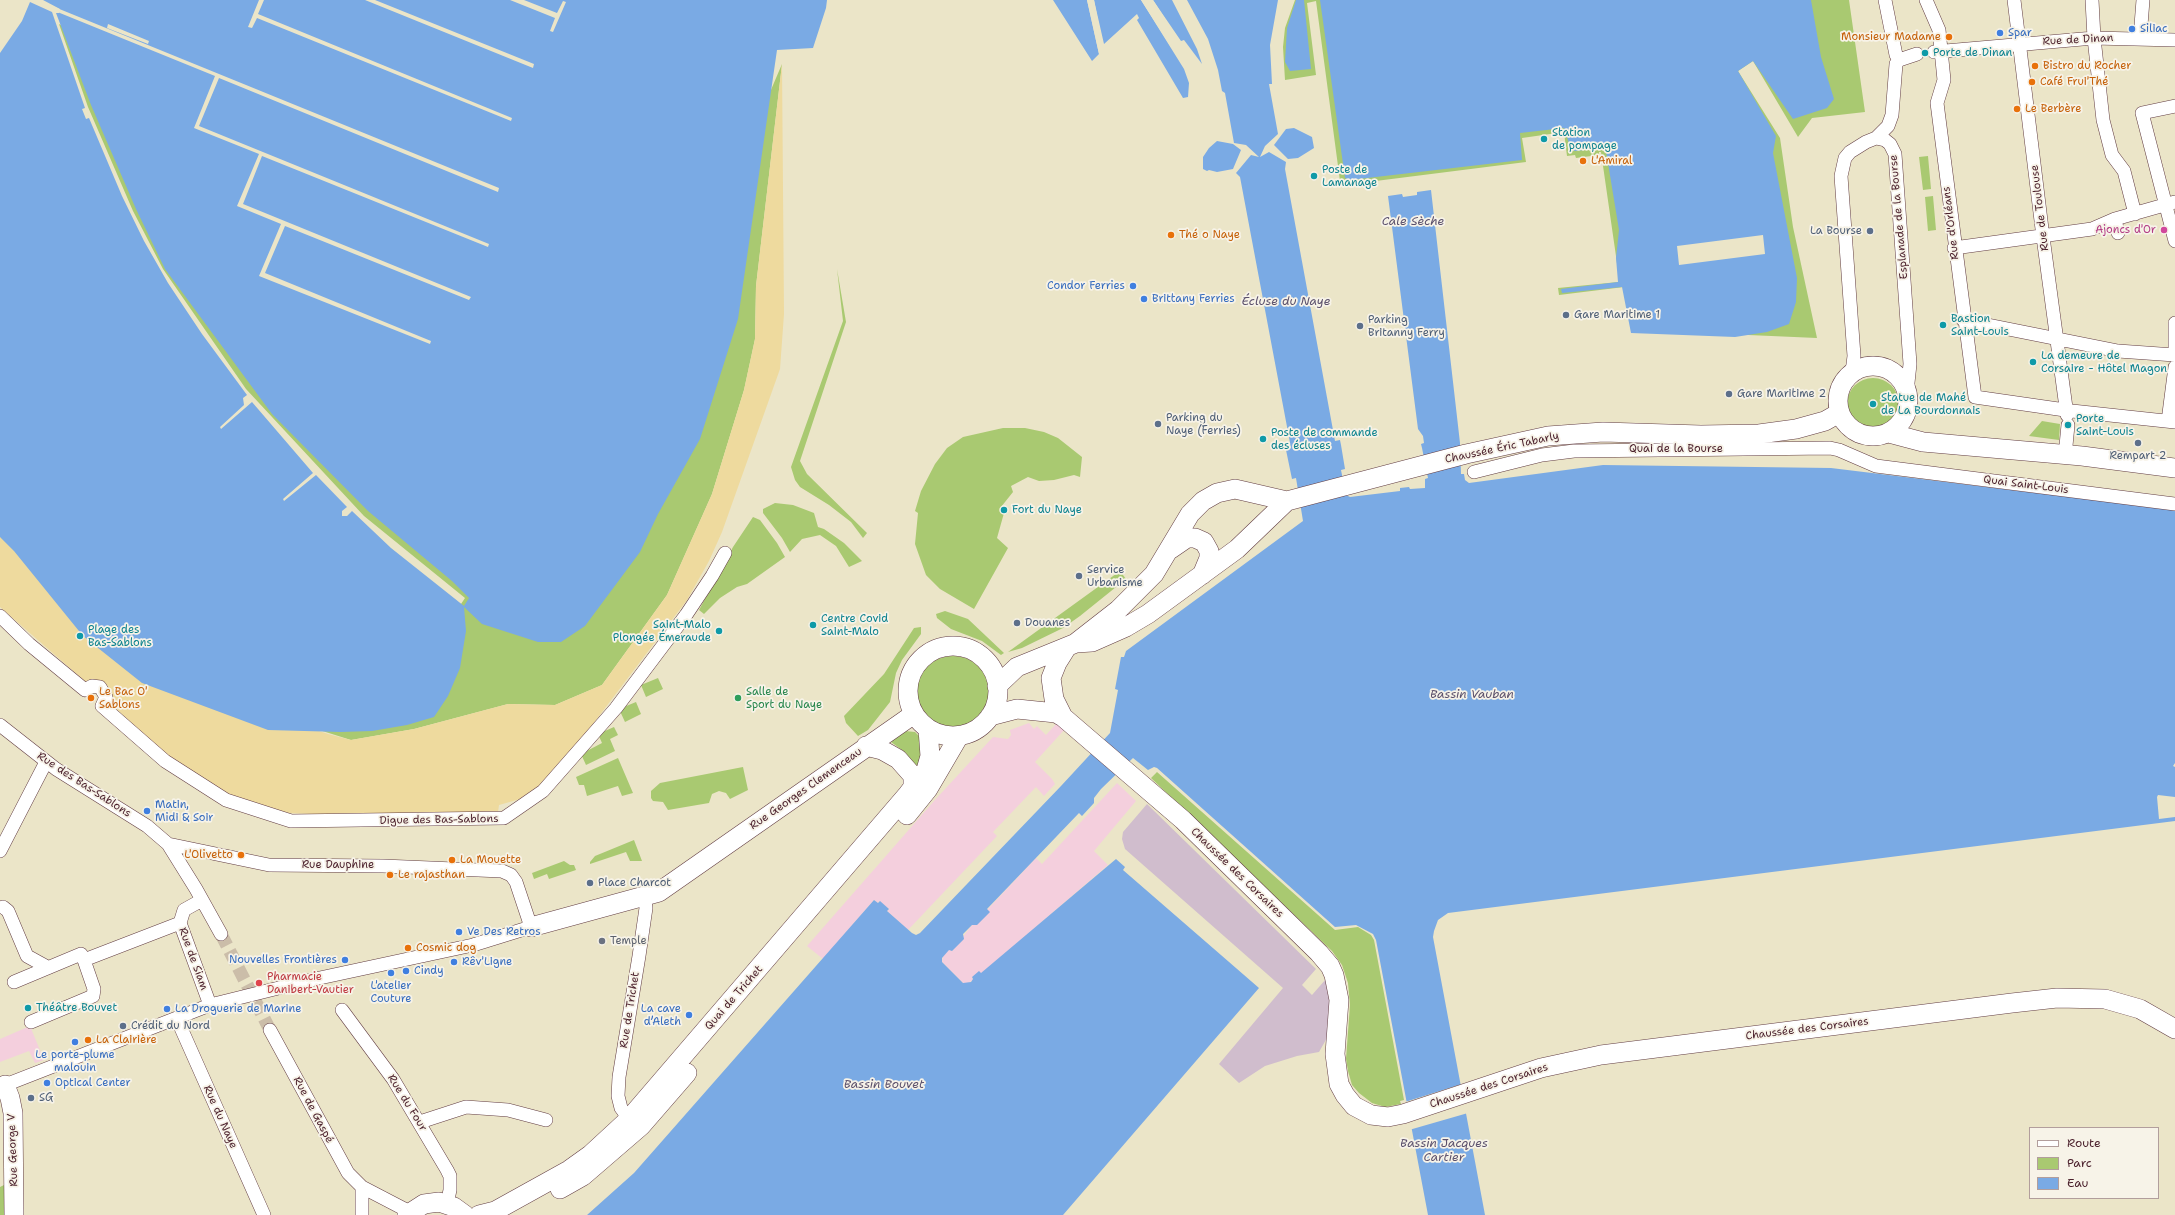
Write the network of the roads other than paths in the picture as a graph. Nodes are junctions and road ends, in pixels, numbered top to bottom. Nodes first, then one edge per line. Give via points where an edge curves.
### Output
1 (1885, 0) edge
2 (1926, 0) edge
3 (2014, 0) edge
4 (2092, 0) edge
5 (2143, 0) edge
6 (2094, 38) junction
7 (2140, 38) junction
8 (2175, 40) edge
9 (2020, 44) junction
10 (1938, 51) junction
11 (1917, 54) dead end
12 (1899, 60) junction
13 (2175, 106) edge
14 (1876, 138) junction
15 (2170, 204) edge
16 (2135, 214) junction
17 (2115, 219) junction
18 (2118, 233) dead end
19 (2043, 237) junction
20 (2175, 240) edge
21 (1954, 248) junction
22 (1963, 320) junction
23 (2175, 323) edge
24 (2058, 340) junction
25 (2175, 348) edge
26 (2175, 355) edge
27 (2175, 367) edge
28 (1852, 372) junction
29 (1907, 392) junction
30 (1839, 413) junction
31 (1906, 414) junction
32 (2067, 417) junction
33 (2172, 422) edge
34 (1889, 433) junction
35 (1916, 439) junction
36 (2065, 456) junction
37 (1876, 466) joint
38 (2175, 468) edge
39 (1474, 472) dead end
40 (1276, 503) junction
41 (2175, 504) edge
42 (1170, 550) junction
43 (724, 553) dead end
44 (1202, 576) junction
45 (0, 616) edge
46 (1071, 645) junction
47 (988, 663) junction
48 (1017, 667) junction
49 (997, 689) junction
50 (1017, 709) junction
51 (914, 714) junction
52 (990, 716) junction
53 (1066, 720) junction
54 (0, 725) edge
55 (928, 729) junction
56 (959, 736) junction
57 (866, 746) junction
58 (46, 762) junction
59 (913, 787) junction
60 (168, 844) junction
61 (0, 850) edge
62 (645, 897) junction
63 (202, 900) junction
64 (3, 907) dead end
65 (180, 923) junction
66 (531, 927) junction
67 (221, 934) tunnel mouth
68 (84, 960) junction
69 (47, 967) junction
70 (14, 982) dead end
71 (210, 1005) junction
72 (342, 1010) dead end
73 (177, 1019) junction
74 (31, 1022) dead end
75 (2175, 1029) edge
76 (270, 1030) tunnel mouth
77 (3, 1086) edge
78 (546, 1120) dead end
79 (629, 1120) junction
80 (420, 1122) junction
81 (362, 1187) junction
82 (447, 1204) junction
83 (409, 1214) edge
84 (14, 1215) edge
85 (264, 1215) edge
86 (362, 1215) edge
87 (465, 1215) edge
88 (479, 1215) edge
89 (513, 1215) edge

1 - 12 street
2 - 10 street, Rue d'Orléans via 1939,30
3 - 9 street, Rue de Toulouse
4 - 6 street
5 - 7 street
6 - 7 street, Rue de Dinan
6 - 9 street, Rue de Dinan
6 - 16 street via 2101,109 2112,155 2124,171
7 - 8 street, Rue de Dinan
9 - 10 street, Rue de Dinan
9 - 19 street, Rue de Toulouse
10 - 21 street, Rue d'Orléans via 1944,80 1937,104
11 - 12 street
12 - 14 street via 1896,64 1894,105 1890,120 1888,126
13 - 15 street via 2142,113
14 - 28 street via 1850,152 1845,158 1841,176 1854,356
14 - 29 street, Esplanade de la Bourse via 1890,144 1895,154 1910,364
15 - 16 street
15 - 20 street
16 - 17 street
17 - 18 street
17 - 19 street via 2092,229
19 - 21 street
19 - 24 street, Rue de Toulouse
21 - 22 street, Rue d'Orléans
22 - 24 street
22 - 32 street, Rue d'Orléans via 1975,397
23 - 25 street
24 - 26 street via 2118,351
24 - 32 street, Rue de Toulouse
27 - 33 street
28 - 29 main road via 1871,366 1887,369 1900,378
28 - 30 main road via 1839,391
29 - 31 main road
30 - 34 main road via 1849,428 1860,434 1878,437
30 - 40 main road, Chaussée Éric Tabarly via 1796,429 1759,434 1573,434 1518,442
31 - 34 main road via 1899,425
31 - 35 main road
32 - 33 street
32 - 36 street, Rue de Toulouse
34 - 35 main road
35 - 36 main road via 1923,442
36 - 38 main road
37 - 39 street, Quai de la Bourse via 1830,448 1610,449 1542,455
37 - 41 street, Quai Saint-Louis
40 - 42 main road, Chaussée Éric Tabarly via 1235,489 1217,493 1203,501 1190,514
40 - 44 main road, Chaussée Éric Tabarly via 1237,549
42 - 44 main road, Chaussée Éric Tabarly via 1186,538 1204,542 1209,551 1209,558
42 - 46 main road, Chaussée Éric Tabarly via 1154,574 1138,591
43 - 45 street, Digue des Bas-Sablons via 686,615 616,708 543,791 504,818 291,821 226,800 165,761 102,706 106,697 100,687 92,686 85,690 29,644
44 - 46 main road, Chaussée Éric Tabarly via 1126,627 1092,642
46 - 48 main road, Chaussée Éric Tabarly
46 - 53 main road via 1057,663 1051,678 1054,699
47 - 48 main road, Chaussée Éric Tabarly
47 - 49 main road via 994,674
47 - 51 main road via 966,648 953,646 927,654 917,663 908,688 908,701
48 - 49 main road, Chaussée Éric Tabarly
49 - 50 main road
49 - 52 main road
50 - 52 main road, Chaussée des Corsaires
50 - 53 main road, Chaussée des Corsaires via 1056,713
51 - 55 main road
51 - 57 main road, Rue Georges Clemenceau
52 - 56 main road via 977,729
53 - 75 main road, Chaussée des Corsaires via 1183,820 1326,961 1334,975 1339,1000 1335,1060 1339,1084 1354,1106 1371,1115 1388,1117 1403,1114 1541,1068 1601,1055 2057,998 2105,999 2125,1003
54 - 58 street, Rue des Bas-Sablons
55 - 56 main road via 937,734
55 - 59 main road, Quai de Trichet via 930,756 926,770
56 - 89 main road, Quai de Trichet via 943,766 916,804 641,1126 583,1176
57 - 59 main road via 882,750 898,759 913,776
57 - 62 main road, Rue Georges Clemenceau via 659,892
58 - 60 street, Rue des Bas-Sablons via 147,826
58 - 61 street
59 - 79 main road, Quai de Trichet
60 - 63 street
60 - 66 street, Rue Dauphine via 269,865 502,871 511,875 516,882
62 - 66 main road, Rue Georges Clemenceau
62 - 79 street, Rue de Trichet via 646,908 619,1077 618,1096 621,1108
63 - 65 street, Rue de Siam via 184,910
63 - 67 street
64 - 69 street via 8,911 27,956
65 - 68 street
65 - 71 street, Rue de Siam
66 - 71 street via 473,945
68 - 69 street via 81,954
68 - 74 street via 94,989 93,996
69 - 70 street
71 - 73 street
72 - 80 street, Rue du Four via 393,1079
73 - 77 street
73 - 85 street, Rue du Naye
76 - 81 street, Rue de Gaspé via 341,1164
77 - 84 main road, Rue George V via 10,1098 12,1113
78 - 80 street via 508,1110 470,1107 457,1108
79 - 88 main road, Quai de Trichet via 569,1170 495,1211
80 - 82 street, Rue du Four via 450,1176
81 - 83 street, Rue de Gaspé
81 - 86 street
82 - 83 main road via 431,1203 416,1207
82 - 87 main road

